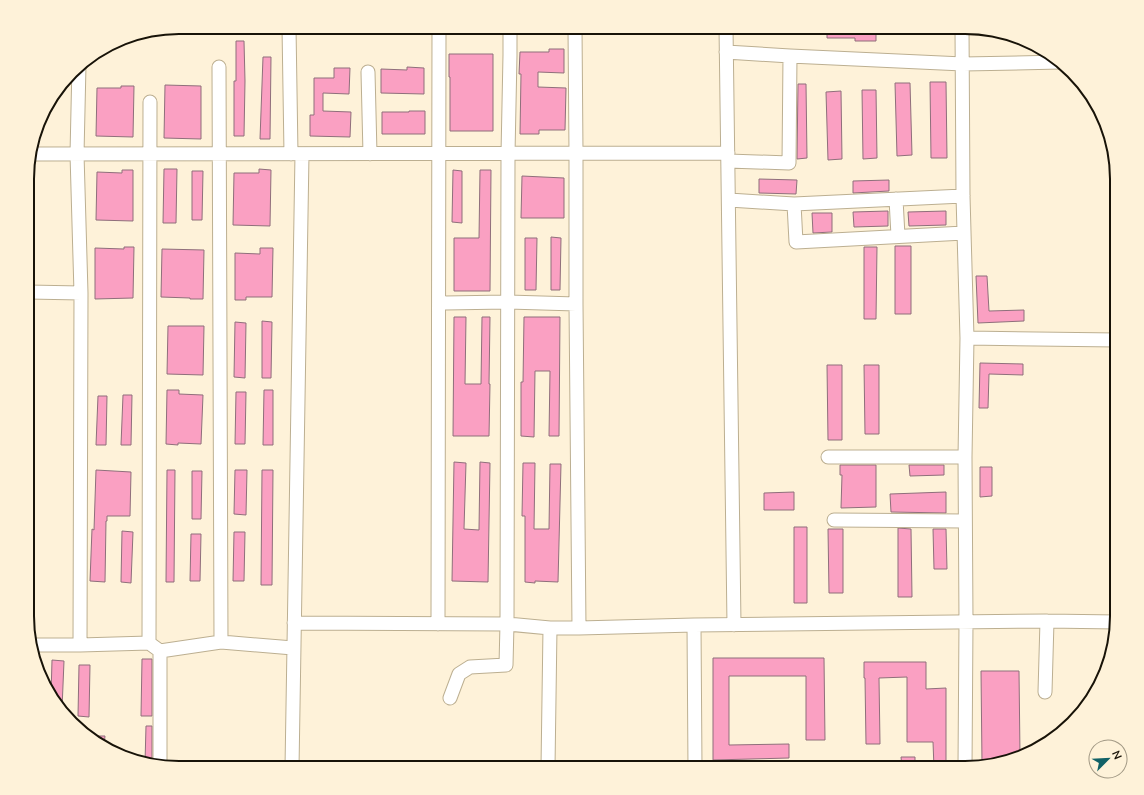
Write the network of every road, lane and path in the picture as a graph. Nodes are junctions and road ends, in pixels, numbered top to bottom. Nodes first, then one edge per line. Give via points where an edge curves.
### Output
1 (289, 34) edge
2 (439, 34) edge
3 (510, 34) edge
4 (575, 34) edge
5 (726, 34) edge
6 (962, 34) edge
7 (726, 52) junction
8 (790, 56) junction
9 (1050, 62) edge
10 (963, 64) junction
11 (219, 67) dead end
12 (368, 72) dead end
13 (79, 75) edge
14 (150, 102) dead end
15 (36, 154) edge
16 (77, 154) junction
17 (150, 154) junction
18 (219, 154) junction
19 (296, 154) junction
20 (370, 154) junction
21 (438, 154) junction
22 (508, 154) junction
23 (576, 154) junction
24 (728, 157) junction
25 (963, 196) junction
26 (896, 199) junction
27 (728, 200) junction
28 (794, 204) junction
29 (964, 233) junction
30 (898, 236) junction
31 (34, 292) edge
32 (80, 293) junction
33 (439, 301) junction
34 (508, 302) junction
35 (576, 304) junction
36 (967, 338) junction
37 (1110, 340) edge
38 (965, 456) junction
39 (828, 457) dead end
40 (834, 520) dead end
41 (965, 521) junction
42 (1047, 621) junction
43 (966, 622) junction
44 (1110, 622) edge
45 (294, 623) junction
46 (438, 624) junction
47 (507, 624) junction
48 (694, 625) junction
49 (734, 625) junction
50 (550, 628) junction
51 (579, 628) junction
52 (220, 642) junction
53 (149, 643) junction
54 (37, 645) edge
55 (80, 645) junction
56 (293, 648) junction
57 (160, 651) junction
58 (1045, 692) dead end
59 (450, 698) dead end
60 (160, 760) edge
61 (292, 761) edge
62 (548, 761) edge
63 (695, 761) edge
64 (965, 761) edge

1 - 19 street
2 - 21 street
3 - 22 street
4 - 23 street
5 - 7 street
6 - 10 street
7 - 8 street
7 - 24 street
8 - 10 street
8 - 24 street via 789,163
9 - 10 street
10 - 25 street
11 - 18 street
12 - 20 street
13 - 16 street
14 - 17 street
15 - 16 street
16 - 17 street
16 - 32 street
17 - 18 street
17 - 53 street
18 - 19 street
18 - 52 street
19 - 20 street
19 - 45 street
20 - 21 street
21 - 22 street
21 - 33 street
22 - 23 street
22 - 34 street
23 - 24 street
23 - 35 street
24 - 27 street
25 - 26 street
25 - 29 street
26 - 28 street
26 - 30 street
27 - 28 street
27 - 49 street
28 - 30 street via 796,242
29 - 30 street
29 - 36 street
31 - 32 street
32 - 55 street
33 - 34 street
33 - 46 street
34 - 35 street
34 - 47 street
35 - 51 street
36 - 37 street
36 - 38 street
38 - 39 street
38 - 41 street
40 - 41 street
41 - 43 street
42 - 43 street
42 - 44 street
42 - 58 street
43 - 49 street
43 - 64 street
45 - 46 street
45 - 56 street
46 - 47 street
47 - 50 street
47 - 59 street via 506,665 470,667 460,674
48 - 49 street
48 - 51 street
48 - 63 street
50 - 51 street
50 - 62 street
52 - 56 street
52 - 57 street
53 - 55 street
53 - 57 street
54 - 55 street
56 - 61 street
57 - 60 street

